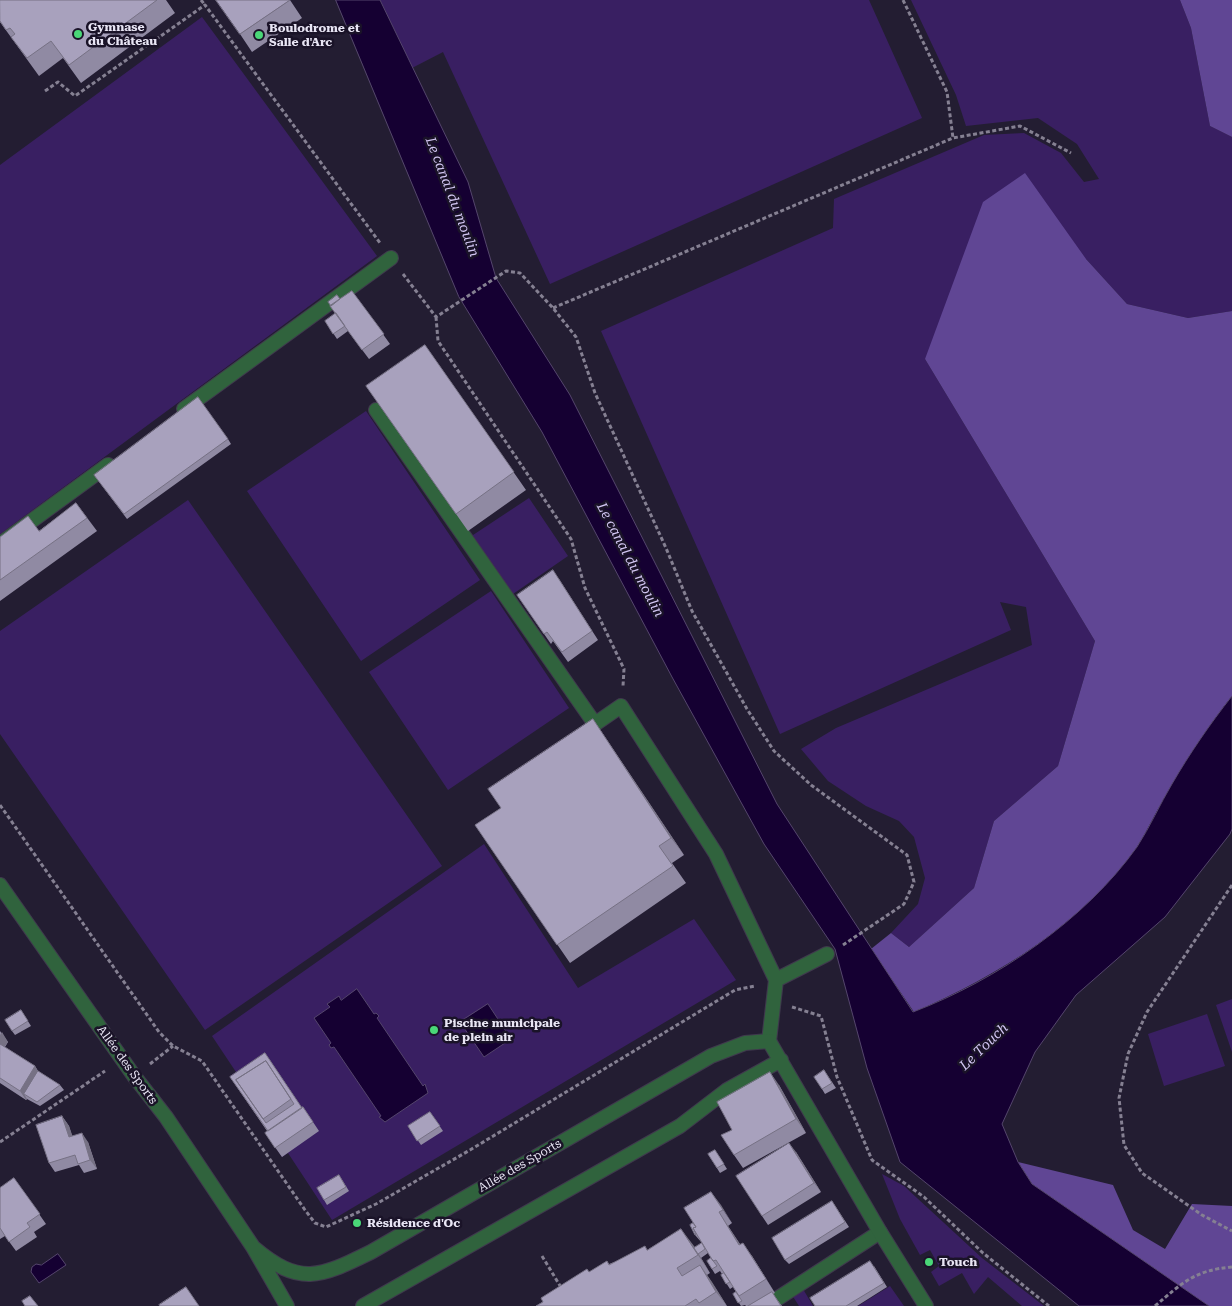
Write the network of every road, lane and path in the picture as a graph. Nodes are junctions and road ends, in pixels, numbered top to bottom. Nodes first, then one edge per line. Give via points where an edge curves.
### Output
1 (201, 0) edge
2 (903, 0) edge
3 (205, 5) junction
4 (46, 91) dead end
5 (953, 138) junction
6 (1071, 153) dead end
7 (391, 258) junction
8 (553, 308) junction
9 (436, 317) junction
10 (376, 410) edge
11 (176, 416) edge
12 (120, 457) edge
13 (0, 544) edge
14 (621, 706) junction
15 (0, 805) edge
16 (0, 885) edge
17 (1232, 885) edge
18 (827, 954) joint
19 (776, 980) junction
20 (774, 1002) junction
21 (769, 1040) junction
22 (174, 1046) junction
23 (781, 1060) junction
24 (110, 1068) dead end
25 (134, 1076) junction
26 (0, 1142) edge
27 (1232, 1231) edge
28 (880, 1232) junction
29 (253, 1247) junction
30 (542, 1256) dead end
31 (1232, 1268) edge
32 (566, 1295) edge
33 (287, 1306) edge
34 (363, 1306) edge
35 (766, 1306) edge
36 (926, 1306) edge
37 (1049, 1306) edge
38 (1155, 1306) edge

1 - 3 path
2 - 5 path via 947,92
3 - 4 path via 75,96 58,82
3 - 7 path
5 - 6 path via 1020,126
5 - 8 path
7 - 9 path
7 - 11 street
8 - 9 path via 520,273 506,271
8 - 18 path via 576,337 595,394 692,611 752,718 774,751 811,785 907,855 914,882 904,904
9 - 14 path via 438,341 571,539 586,588 624,670
10 - 14 street via 595,724
12 - 13 street
14 - 19 street via 716,854
15 - 22 path via 159,1032
16 - 25 street, Allée des Sports
17 - 27 path via 1147,1012 1128,1054 1119,1106 1124,1145 1142,1173 1202,1215
18 - 19 street
19 - 20 street
20 - 21 street
20 - 22 path via 755,986 735,990 462,1155 376,1204 326,1227 315,1223 305,1210 202,1061
20 - 37 path via 821,1016 837,1077 872,1160 924,1198 983,1253
21 - 23 street
21 - 29 street, Allée des Sports via 745,1043 710,1056 331,1272 298,1274 282,1270
22 - 25 path
23 - 28 street
23 - 34 street via 727,1090 680,1126
24 - 26 path
25 - 29 street, Allée des Sports via 166,1117
28 - 35 street
28 - 36 street
29 - 33 street, Allée des Sports
30 - 32 path
31 - 38 path via 1197,1273

